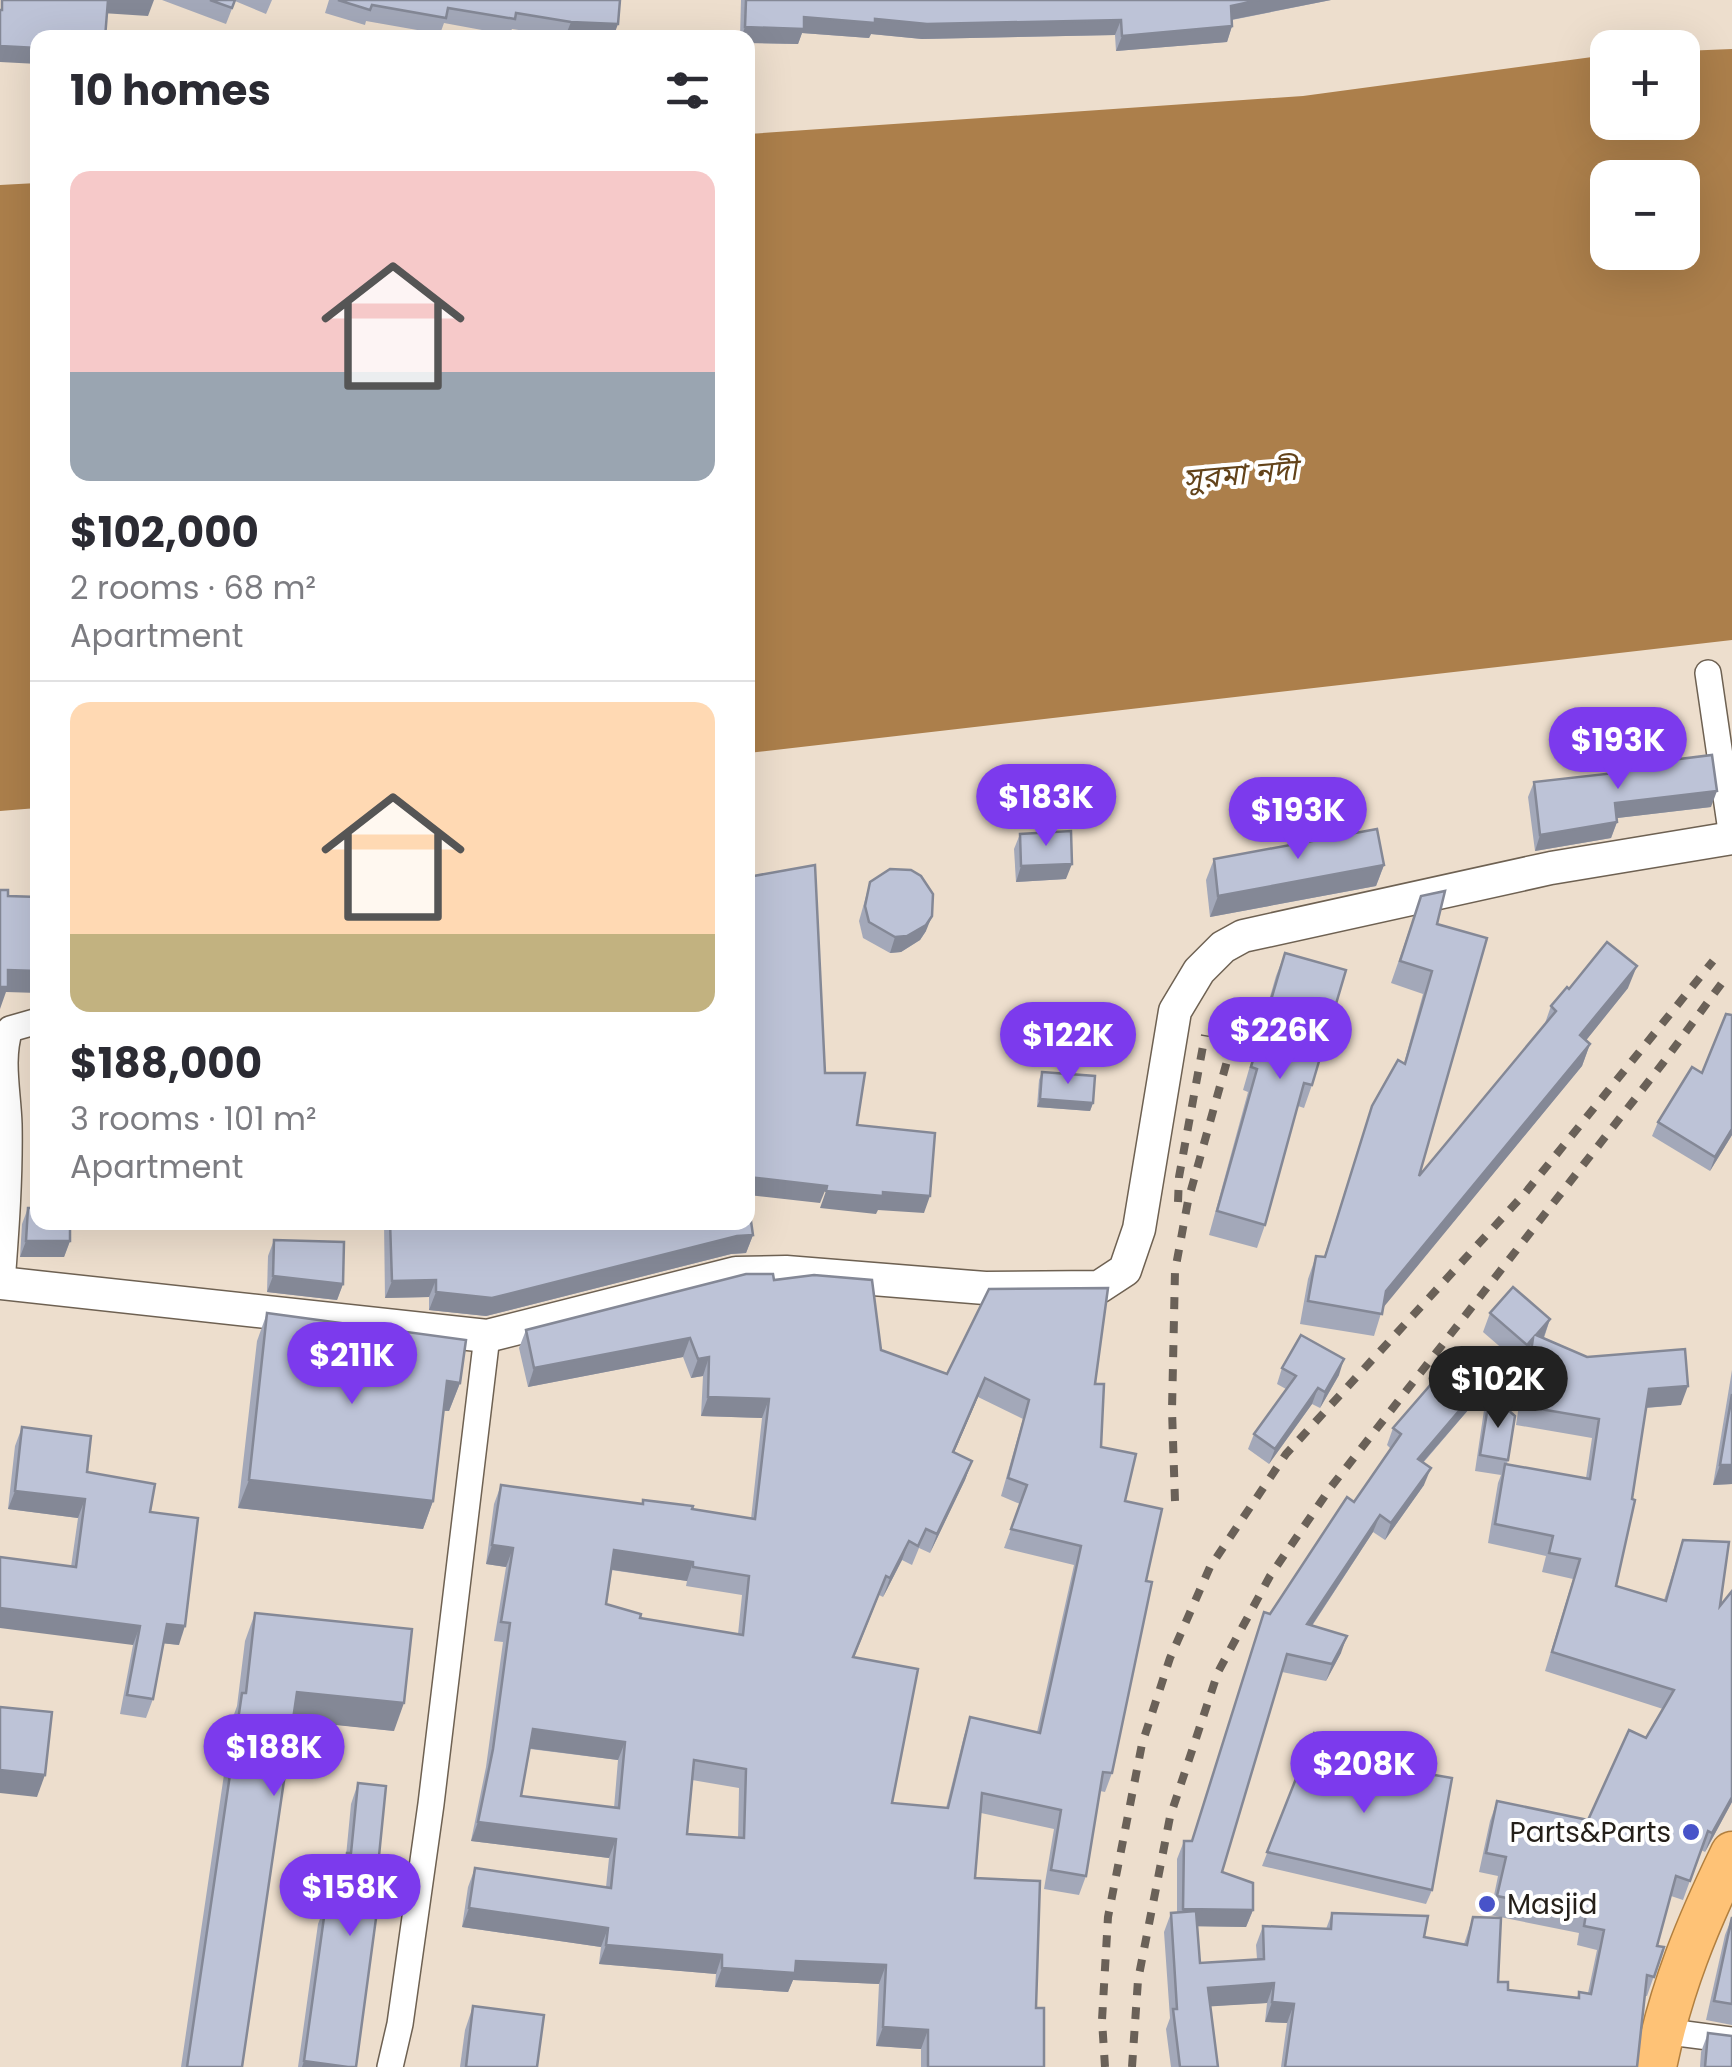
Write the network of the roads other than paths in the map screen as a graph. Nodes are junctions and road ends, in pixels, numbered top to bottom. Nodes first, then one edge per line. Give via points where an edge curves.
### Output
1 (1708, 673) dead end
2 (1732, 838) edge
3 (30, 1024) edge
4 (1, 1283) edge
5 (487, 1336) junction
6 (1732, 1853) edge
7 (1732, 2040) edge
8 (1658, 2049) edge
9 (390, 2067) edge

1 - 2 street
2 - 5 street via 1532,872 1243,936 1223,948 1174,1011 1139,1229 1125,1270 1099,1287 986,1288 736,1273
3 - 4 street via 10,1030 3,1046 8,1188
4 - 5 street
5 - 9 street via 431,1804
6 - 8 highway via 1691,1939
7 - 8 street

